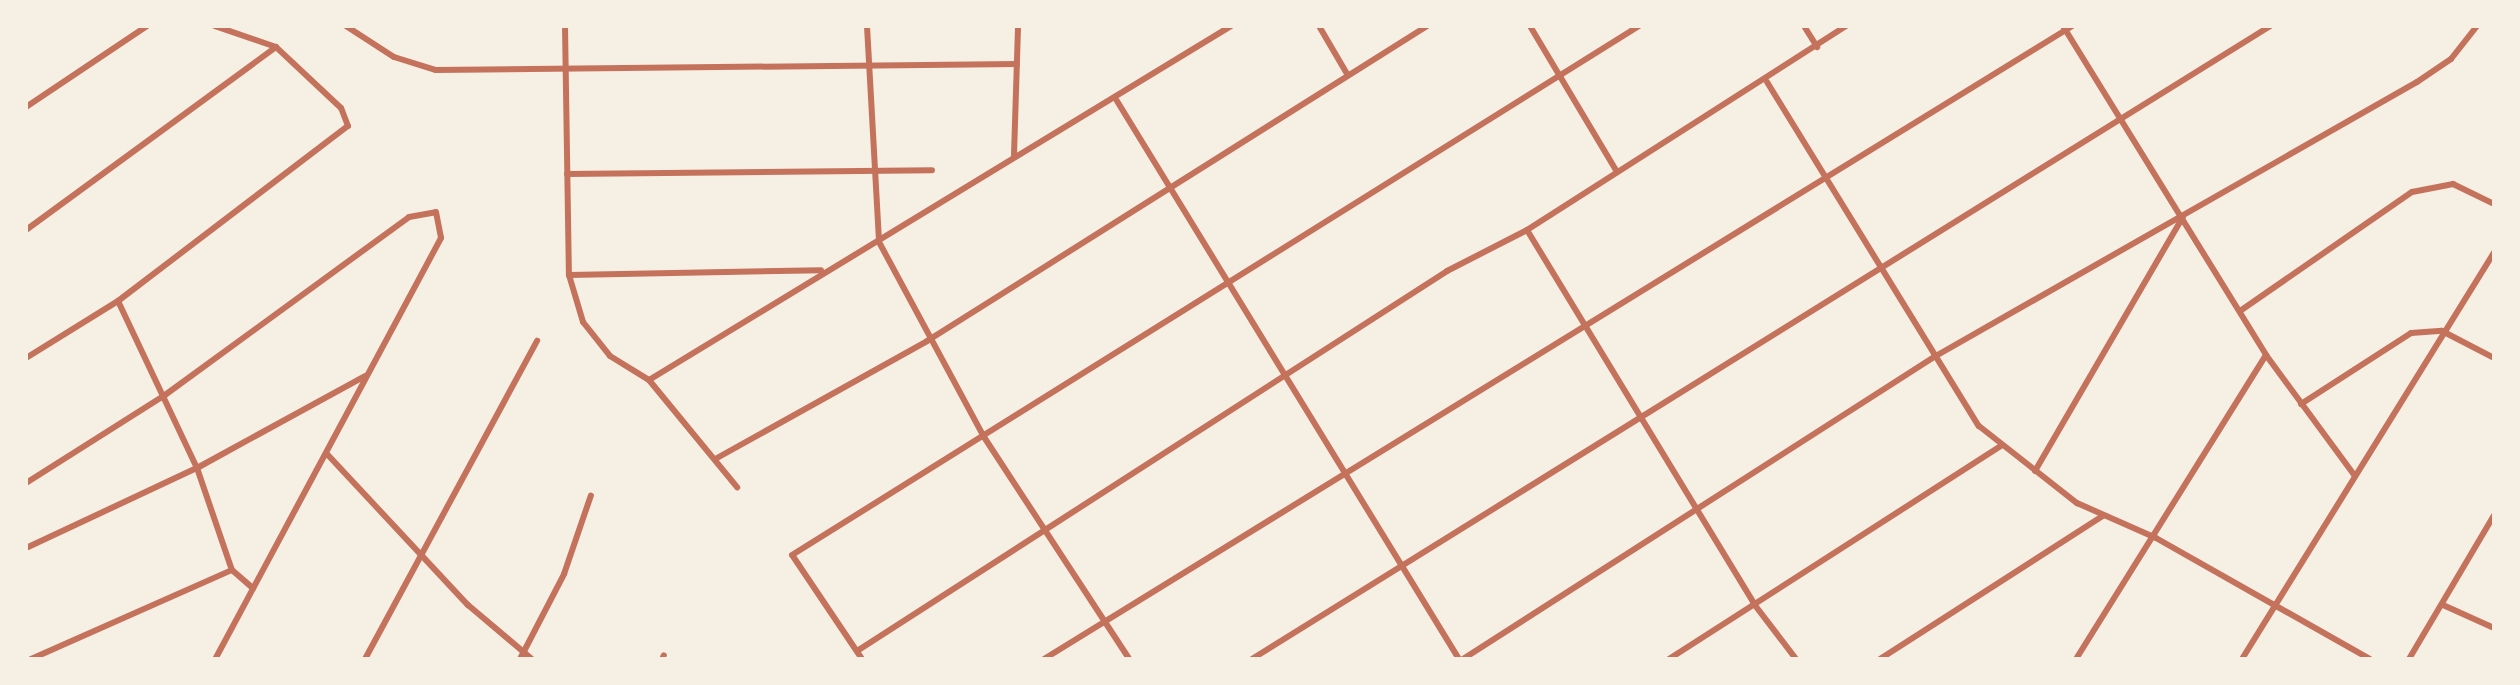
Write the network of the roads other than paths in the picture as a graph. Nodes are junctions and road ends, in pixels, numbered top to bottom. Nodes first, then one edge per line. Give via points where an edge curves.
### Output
1 (147, 26) edge
2 (215, 26) edge
3 (346, 26) edge
4 (565, 26) edge
5 (867, 26) edge
6 (1231, 26) edge
7 (1319, 26) edge
8 (1427, 26) edge
9 (1530, 26) edge
10 (1639, 26) edge
11 (1804, 26) edge
12 (1846, 26) edge
13 (2270, 26) edge
14 (2477, 26) edge
15 (1019, 27) edge
16 (2067, 27) edge
17 (276, 47) junction
18 (1817, 47) junction
19 (566, 63) junction
20 (868, 64) junction
21 (1017, 64) junction
22 (1347, 74) junction
23 (1559, 75) junction
24 (1767, 82) junction
25 (1117, 101) junction
26 (26, 107) edge
27 (2120, 118) junction
28 (1014, 155) junction
29 (932, 170) dead end
30 (1617, 172) junction
31 (872, 173) junction
32 (567, 174) junction
33 (1821, 178) junction
34 (1168, 188) junction
35 (2494, 204) edge
36 (2184, 214) junction
37 (26, 230) edge
38 (1527, 230) junction
39 (879, 242) junction
40 (2494, 252) edge
41 (825, 270) junction
42 (1883, 270) junction
43 (569, 275) junction
44 (1225, 283) junction
45 (118, 301) junction
46 (2240, 311) junction
47 (1584, 327) junction
48 (2442, 331) junction
49 (537, 341) dead end
50 (927, 341) junction
51 (2266, 355) junction
52 (1934, 357) junction
53 (26, 358) edge
54 (2494, 358) edge
55 (367, 375) junction
56 (1287, 378) junction
57 (649, 380) junction
58 (165, 395) junction
59 (2301, 404) junction
60 (1639, 415) junction
61 (984, 437) junction
62 (2002, 445) junction
63 (327, 454) junction
64 (717, 458) junction
65 (197, 468) junction
66 (1344, 471) junction
67 (2035, 471) junction
68 (2354, 475) junction
69 (26, 483) edge
70 (737, 487) dead end
71 (591, 495) dead end
72 (1697, 513) junction
73 (2494, 515) edge
74 (2103, 516) junction
75 (1048, 527) junction
76 (2156, 538) junction
77 (26, 548) edge
78 (419, 555) junction
79 (1404, 567) junction
80 (232, 570) junction
81 (253, 588) junction
82 (1754, 604) junction
83 (2443, 605) junction
84 (2274, 607) junction
85 (1106, 622) junction
86 (2494, 628) edge
87 (525, 650) junction
88 (857, 651) junction
89 (31, 659) edge
90 (215, 659) edge
91 (365, 659) edge
92 (520, 659) edge
93 (532, 659) edge
94 (862, 659) edge
95 (1044, 659) edge
96 (1129, 659) edge
97 (1252, 659) edge
98 (1461, 659) edge
99 (1669, 659) edge
100 (1796, 659) edge
101 (1880, 659) edge
102 (2076, 659) edge
103 (2242, 659) edge
104 (2370, 659) edge
105 (2409, 659) edge

1 - 26 street
2 - 17 street
3 - 19 street via 394,57 436,70
4 - 19 street
5 - 20 street
6 - 25 street
7 - 22 street
8 - 22 street
9 - 23 street
10 - 23 street
11 - 18 street
12 - 18 street
13 - 27 street
14 - 36 street via 2451,59 2417,82
15 - 21 street
16 - 27 street
16 - 33 street
17 - 37 street
17 - 45 street via 341,108 348,126
18 - 24 street
19 - 20 street
19 - 32 street
20 - 21 street
20 - 31 street
21 - 28 street
22 - 34 street
23 - 30 street
23 - 44 street
24 - 30 street
24 - 33 street
25 - 28 street
25 - 34 street
27 - 36 street
27 - 42 street
28 - 39 street
29 - 31 street
30 - 38 street
31 - 32 street
31 - 39 street
32 - 43 street
33 - 42 street
33 - 47 street
34 - 44 street
34 - 50 street
35 - 46 street via 2453,184 2412,192
36 - 46 street
36 - 52 street
36 - 67 street
38 - 47 street
38 - 56 street via 1447,271
39 - 41 street
39 - 50 street
40 - 48 street
41 - 43 street
41 - 57 street
42 - 52 street
42 - 60 street
43 - 57 street via 583,322 610,356
44 - 56 street
44 - 61 street
45 - 53 street
45 - 58 street via 141,361
46 - 51 street
47 - 60 street
47 - 66 street
48 - 54 street
48 - 59 street via 2411,333
48 - 68 street
49 - 78 street
50 - 61 street
50 - 64 street
51 - 59 street
51 - 76 street
52 - 62 street via 1979,426
52 - 72 street
55 - 58 street via 441,238 436,212 409,217
55 - 63 street
55 - 65 street
56 - 66 street
56 - 75 street
57 - 64 street
58 - 65 street
58 - 69 street
59 - 68 street
60 - 72 street
60 - 79 street
61 - 75 street
61 - 88 street via 792,555
62 - 67 street
62 - 82 street
63 - 78 street
63 - 81 street
64 - 70 street
65 - 77 street
65 - 80 street
66 - 79 street
66 - 85 street
67 - 74 street
68 - 84 street
71 - 87 street via 564,574
72 - 82 street
72 - 98 street
73 - 83 street
74 - 76 street
74 - 101 street
75 - 85 street
75 - 88 street
76 - 84 street
76 - 102 street
78 - 87 street
78 - 91 street
79 - 97 street
79 - 98 street
80 - 81 street
80 - 89 street
81 - 90 street
82 - 99 street
82 - 100 street
83 - 86 street
83 - 105 street
84 - 103 street
84 - 104 street
85 - 95 street
85 - 96 street
87 - 92 street
87 - 93 street
88 - 94 street

